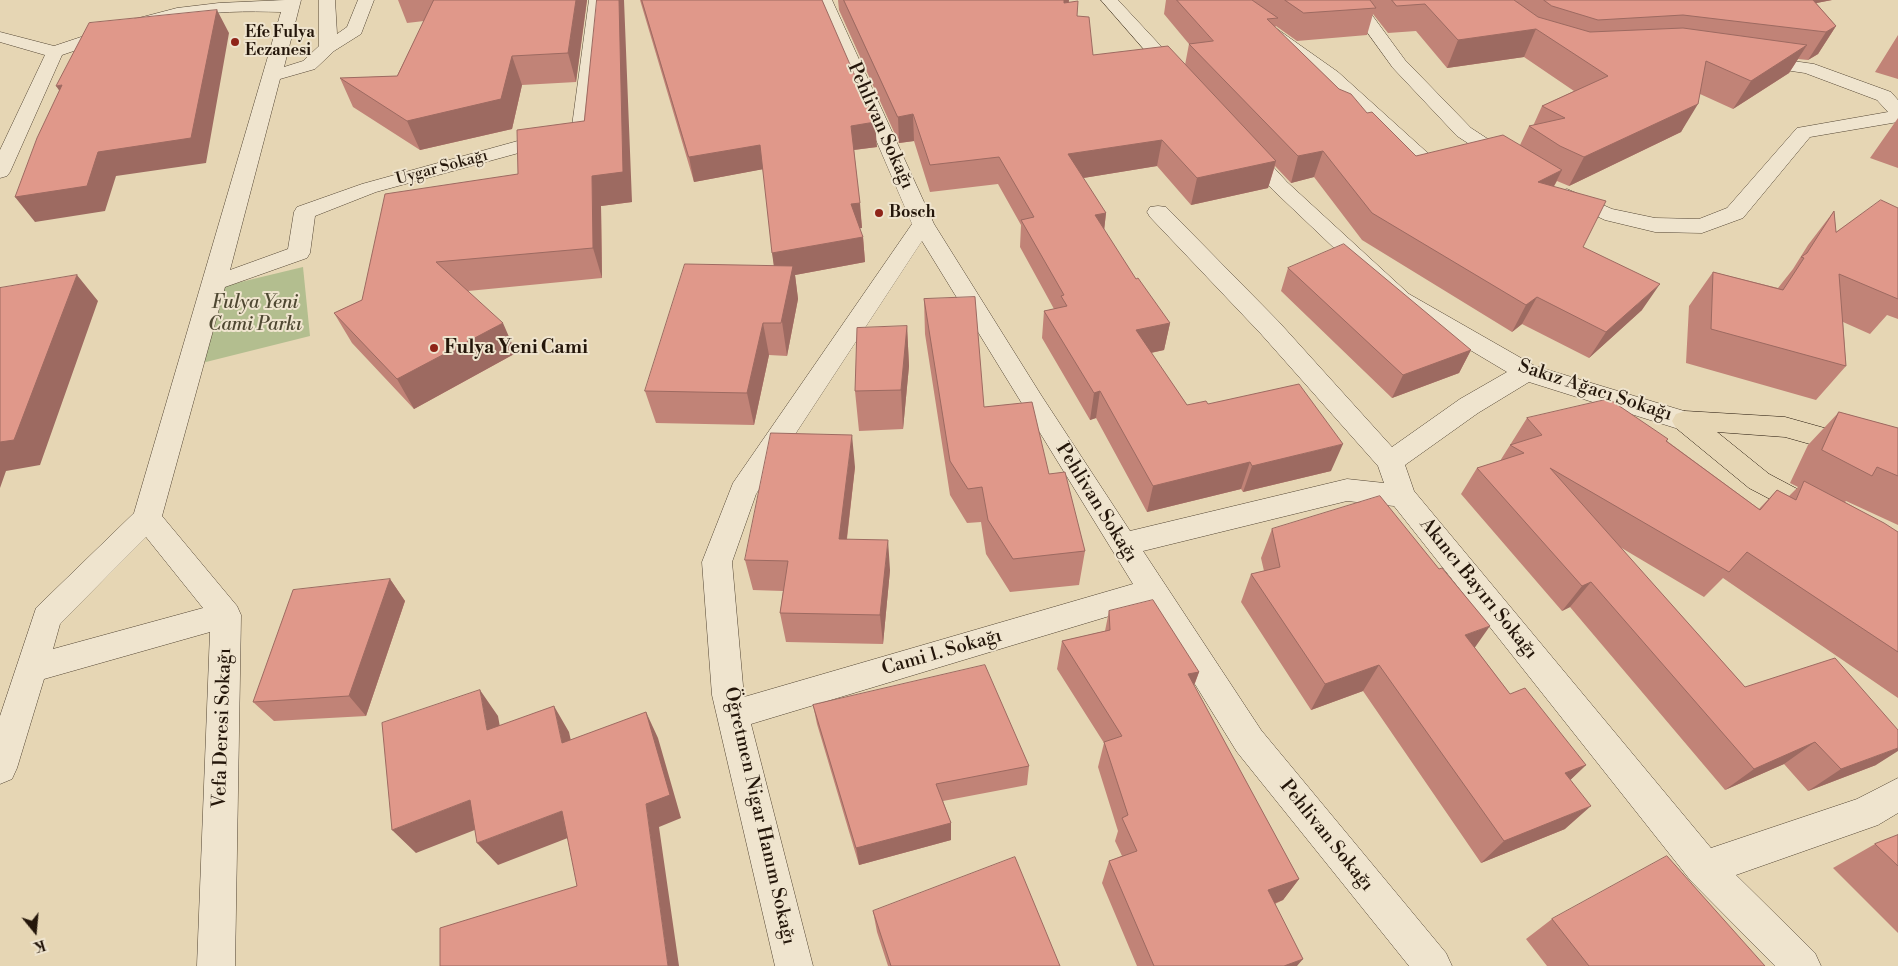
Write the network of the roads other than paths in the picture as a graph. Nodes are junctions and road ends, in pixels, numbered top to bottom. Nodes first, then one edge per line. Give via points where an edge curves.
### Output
1 (328, 0) edge
2 (366, 0) edge
3 (597, 0) edge
4 (824, 0) edge
5 (1109, 0) edge
6 (1225, 0) edge
7 (1352, 0) edge
8 (291, 4) edge
9 (0, 37) edge
10 (328, 47) junction
11 (55, 52) junction
12 (1742, 59) edge
13 (272, 76) junction
14 (1193, 92) edge
15 (1898, 112) edge
16 (1898, 116) edge
17 (1233, 136) edge
18 (1433, 168) edge
19 (1522, 170) edge
20 (0, 172) edge
21 (1547, 185) edge
22 (1158, 212) dead end
23 (923, 224) junction
24 (216, 282) junction
25 (1526, 372) junction
26 (1686, 421) junction
27 (1390, 462) junction
28 (1898, 462) edge
29 (1402, 496) junction
30 (147, 518) junction
31 (1828, 519) edge
32 (1122, 544) junction
33 (1152, 591) junction
34 (226, 615) junction
35 (30, 669) junction
36 (732, 714) junction
37 (0, 768) edge
38 (1898, 794) edge
39 (1704, 868) junction
40 (216, 966) edge
41 (794, 966) edge
42 (1433, 966) edge
43 (1802, 966) edge

1 - 10 street
2 - 10 street via 355,30
3 - 24 street, Uygar Sokağı via 581,130 369,188 305,212 299,253
4 - 23 street, Pehlivan Sokağı
5 - 14 street
6 - 18 street via 1331,76
7 - 19 street via 1399,64 1464,132
8 - 11 street via 192,11
8 - 13 street
9 - 11 street
10 - 13 street via 309,65
11 - 20 street
12 - 15 street via 1808,68 1884,96
13 - 24 street
16 - 21 street via 1804,132 1736,214 1702,226 1655,225 1606,214
17 - 25 street, Sakız Ağacı Sokağı via 1280,186 1401,298
22 - 27 street, Akıncı Bayırı Sokağı via 1270,328
23 - 32 street, Pehlivan Sokağı
23 - 36 street, Öğretmen Nigar Hanım Sokağı via 743,491 716,562
24 - 30 street
25 - 26 street, Sakız Ağacı Sokağı
25 - 27 street via 1469,406
26 - 28 main road via 1785,426
26 - 31 main road via 1759,481
27 - 29 street, Akıncı Bayırı Sokağı
29 - 32 street via 1347,490
29 - 39 street, Akıncı Bayırı Sokağı
30 - 34 street
30 - 35 street via 47,617
32 - 33 street, Pehlivan Sokağı
33 - 36 street, Cami 1. Sokağı
33 - 42 street, Pehlivan Sokağı via 1248,741
34 - 35 street
34 - 40 street, Vefa Deresi Sokağı
35 - 37 street
36 - 41 street, Öğretmen Nigar Hanım Sokağı
38 - 39 street via 1866,813
39 - 43 street, Akıncı Bayırı Sokağı

